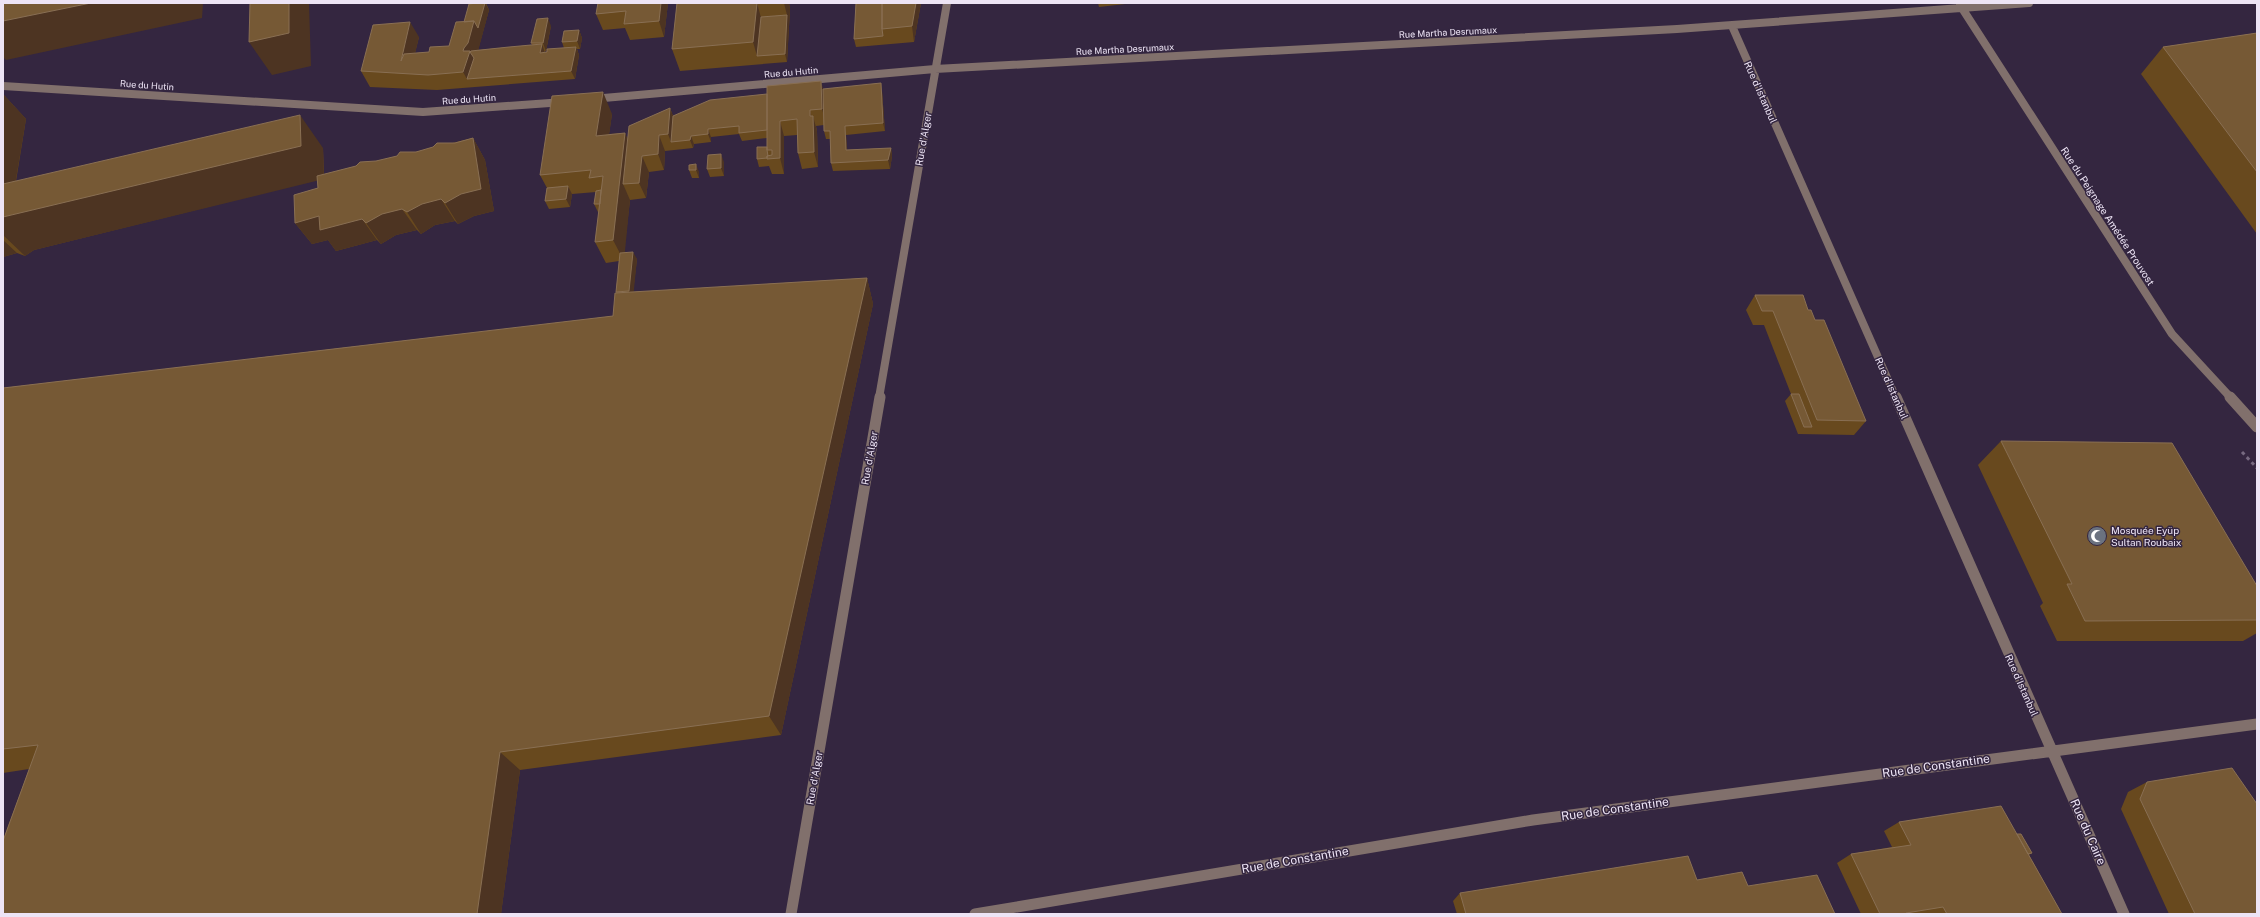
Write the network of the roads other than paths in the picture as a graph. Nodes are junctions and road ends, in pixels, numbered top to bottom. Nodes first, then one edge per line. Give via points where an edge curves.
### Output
1 (947, 3) edge
2 (2029, 3) edge
3 (1960, 6) edge
4 (1732, 26) junction
5 (935, 69) junction
6 (3, 86) edge
7 (587, 100) edge
8 (571, 101) edge
9 (2257, 427) edge
10 (2257, 724) edge
11 (2051, 751) junction
12 (1001, 912) edge
13 (791, 914) edge
14 (975, 914) edge
15 (2124, 914) edge

1 - 5 street, Rue d'Alger
2 - 3 street, Rue Martha Desrumaux
3 - 4 street, Rue Martha Desrumaux
3 - 9 street, Rue du Peignage Amédée Prouvost via 2172,334
4 - 5 street, Rue Martha Desrumaux
4 - 11 street, Rue d'Istanbul
5 - 7 street, Rue du Hutin
5 - 13 street, Rue d'Alger
6 - 8 street, Rue du Hutin via 423,112
10 - 11 street, Rue de Constantine
11 - 12 street, Rue de Constantine via 1533,820
11 - 15 street, Rue du Caire
12 - 14 street, Rue de Constantine

